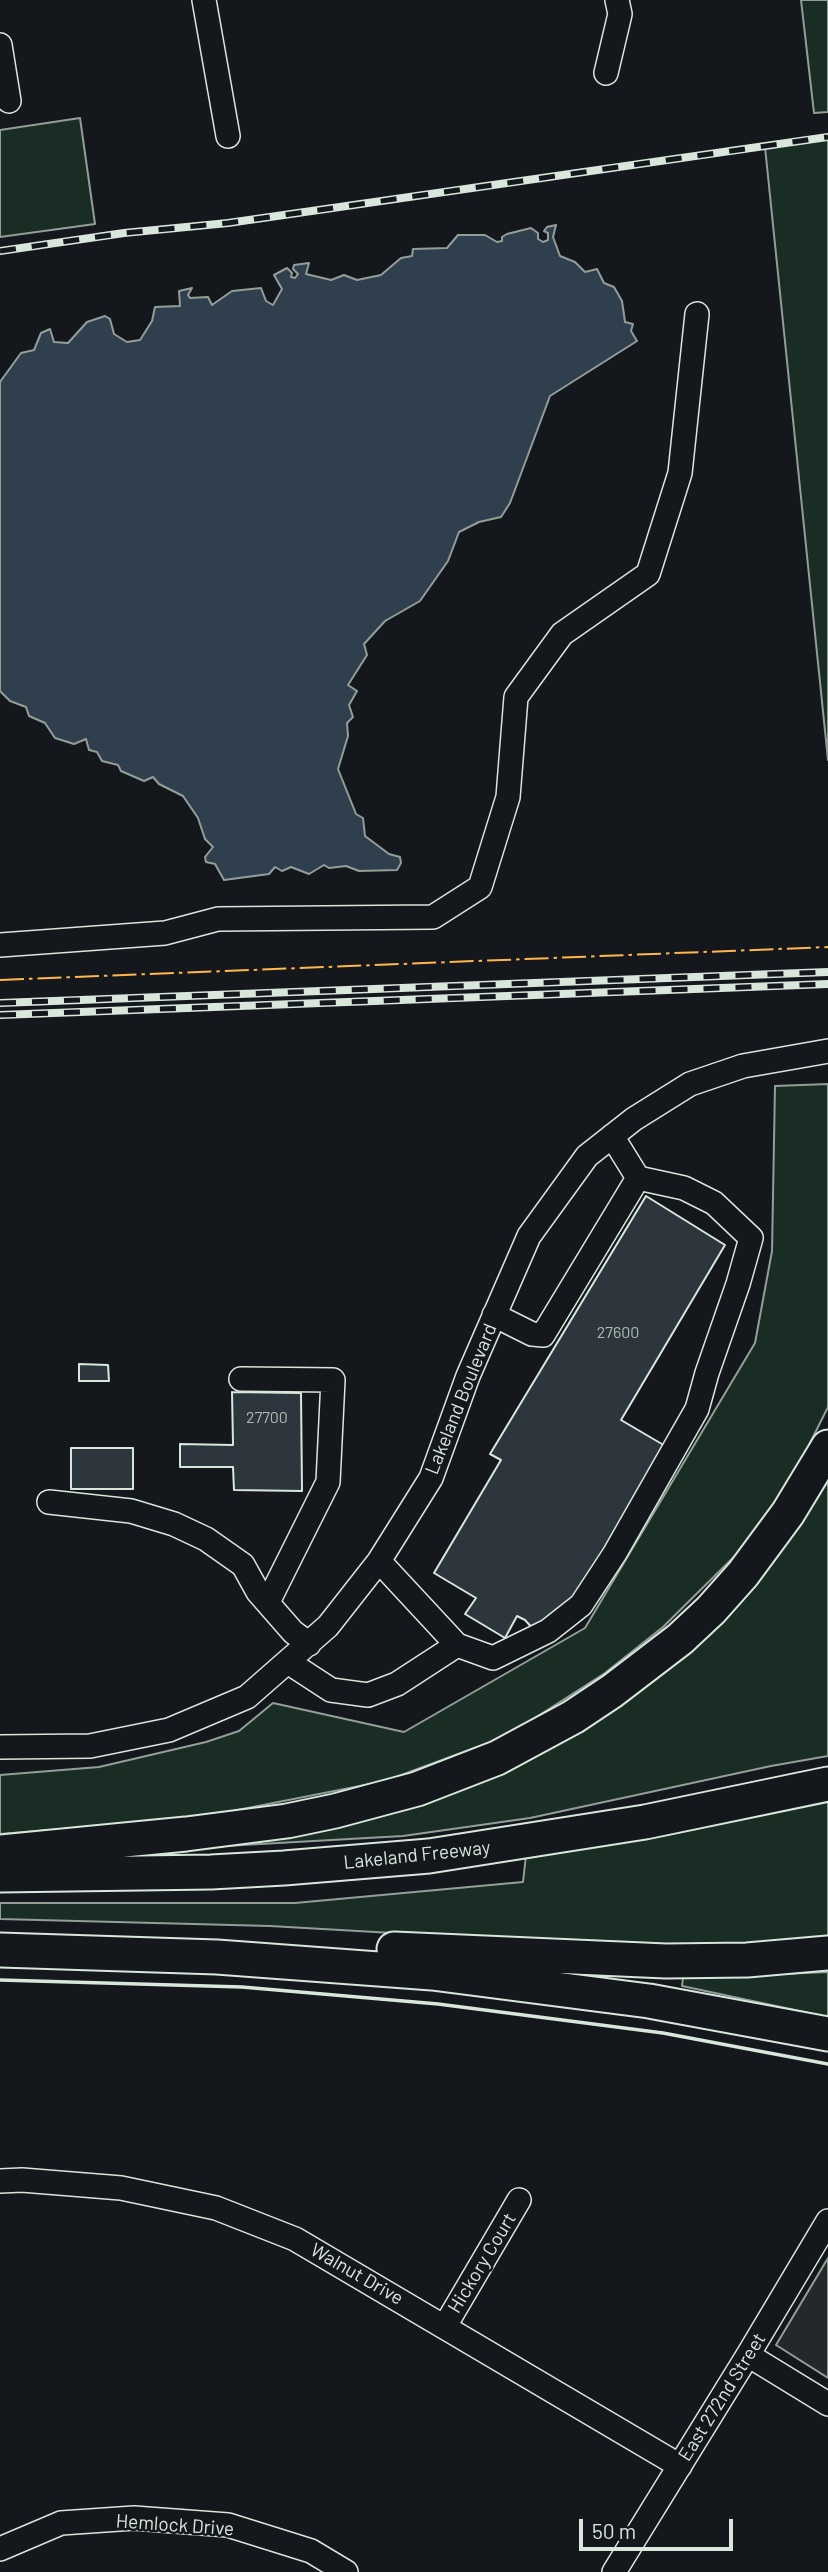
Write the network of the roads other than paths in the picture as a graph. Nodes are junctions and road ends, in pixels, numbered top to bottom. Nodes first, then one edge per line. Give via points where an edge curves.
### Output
1 (204, 0) edge
2 (617, 0) edge
3 (0, 45) edge
4 (606, 73) dead end
5 (9, 101) dead end
6 (228, 136) dead end
7 (697, 314) dead end
8 (0, 945) edge
9 (828, 1051) edge
10 (612, 1136) junction
11 (638, 1178) junction
12 (494, 1315) junction
13 (241, 1379) dead end
14 (828, 1447) edge
15 (49, 1502) dead end
16 (379, 1561) junction
17 (268, 1602) junction
18 (309, 1644) junction
19 (457, 1645) junction
20 (288, 1662) junction
21 (0, 1747) edge
22 (828, 1784) edge
23 (0, 1852) edge
24 (0, 1875) edge
25 (0, 1932) edge
26 (0, 1950) edge
27 (828, 1953) edge
28 (828, 2034) edge
29 (0, 2181) edge
30 (519, 2200) dead end
31 (828, 2221) edge
32 (445, 2326) junction
33 (748, 2356) junction
34 (826, 2400) edge
35 (680, 2466) junction
36 (0, 2549) edge
37 (346, 2572) edge
38 (614, 2572) edge

1 - 6 street
2 - 4 street via 620,14
3 - 5 street
7 - 8 street via 680,473 648,574 562,634 516,697 508,797 480,887 433,917 218,919 165,933
9 - 10 street, Lakeland Boulevard via 743,1066 691,1084
10 - 11 street
10 - 12 street, Lakeland Boulevard via 587,1156 528,1236
11 - 12 street via 542,1335
11 - 19 street via 684,1188 714,1203 751,1238 697,1409 581,1605 548,1631 493,1658
12 - 16 street, Lakeland Boulevard via 431,1478
13 - 17 street via 333,1380 328,1482
14 - 23 highway via 743,1574 688,1632 612,1691 497,1758 417,1789 287,1821
15 - 17 street via 131,1511 174,1524 243,1565
16 - 18 street, Lakeland Boulevard
16 - 19 street
17 - 18 street
18 - 20 street, Lakeland Boulevard
19 - 20 street via 397,1684 368,1695 331,1690
20 - 21 street, Lakeland Boulevard via 247,1697 169,1730 90,1746
22 - 24 highway, Lakeland Freeway via 645,1822 429,1856 259,1870
25 - 27 highway via 666,1961
26 - 28 highway via 240,1958 432,1973 637,2000
29 - 32 street, Walnut Drive via 121,2188 216,2208 295,2239
30 - 32 street, Hickory Court
31 - 33 street, East 272nd Street
32 - 35 street, Walnut Drive
33 - 34 street
33 - 35 street, East 272nd Street
35 - 38 street, East 272nd Street
36 - 37 street, Hemlock Drive via 61,2523 134,2518 228,2525 311,2550

